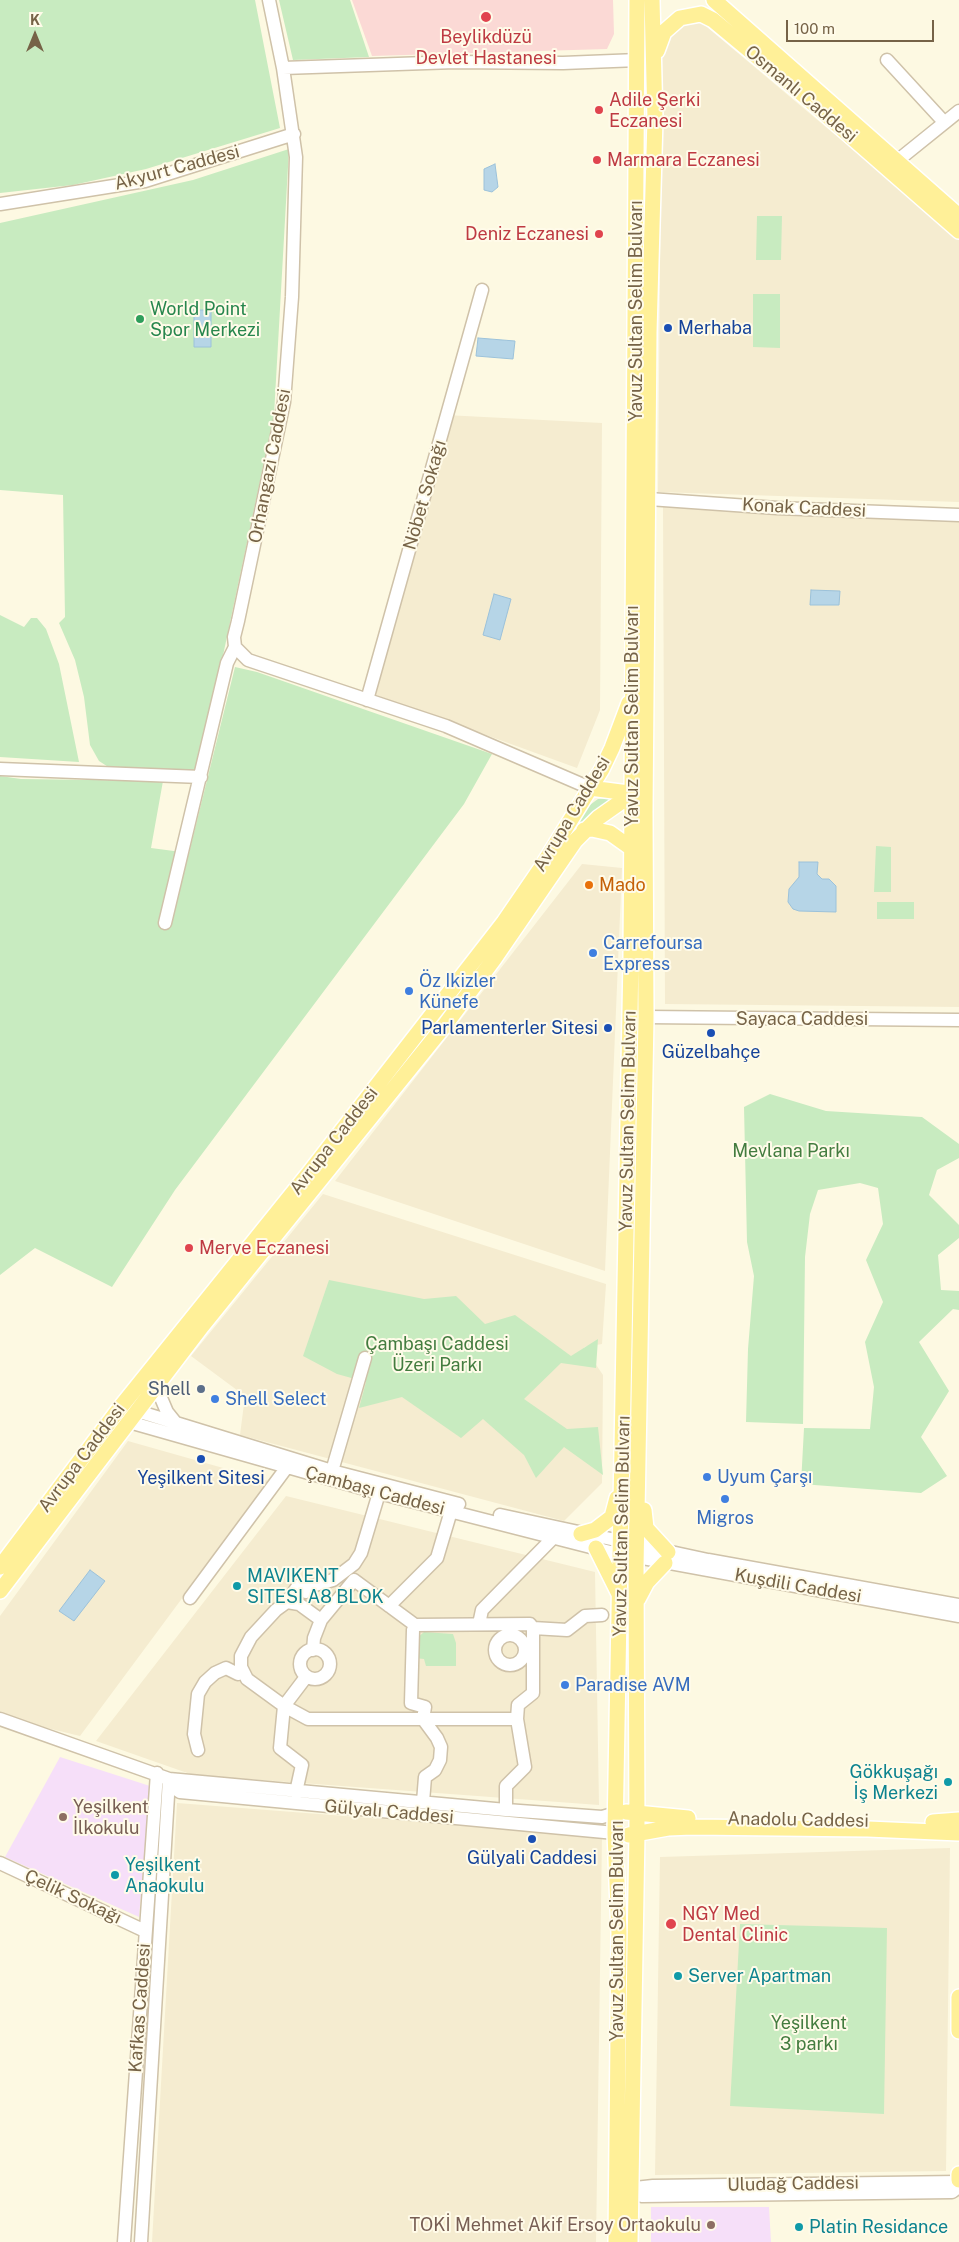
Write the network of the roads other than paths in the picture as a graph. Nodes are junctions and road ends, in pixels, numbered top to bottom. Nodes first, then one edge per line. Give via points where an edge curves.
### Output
1 (269, 0) edge
2 (637, 0) edge
3 (652, 0) edge
4 (714, 0) edge
5 (638, 60) junction
6 (887, 60) dead end
7 (654, 67) junction
8 (283, 68) junction
9 (959, 111) edge
10 (944, 122) junction
11 (294, 134) junction
12 (898, 161) dead end
13 (0, 204) edge
14 (959, 216) edge
15 (959, 231) edge
16 (482, 290) dead end
17 (649, 498) junction
18 (959, 515) edge
19 (235, 648) junction
20 (632, 693) junction
21 (367, 700) junction
22 (0, 769) edge
23 (200, 777) junction
24 (590, 788) junction
25 (638, 794) junction
26 (584, 830) junction
27 (631, 848) junction
28 (166, 923) dead end
29 (959, 1020) edge
30 (629, 1024) junction
31 (646, 1024) junction
32 (365, 1358) dead end
33 (156, 1386) junction
34 (119, 1409) junction
35 (133, 1416) junction
36 (175, 1422) junction
37 (287, 1468) junction
38 (332, 1471) junction
39 (630, 1483) junction
40 (380, 1493) junction
41 (451, 1511) junction
42 (581, 1534) junction
43 (553, 1538) junction
44 (596, 1548) junction
45 (629, 1550) junction
46 (667, 1558) junction
47 (0, 1567) edge
48 (740, 1571) junction
49 (0, 1591) edge
50 (190, 1598) dead end
51 (621, 1598) junction
52 (287, 1602) junction
53 (637, 1603) junction
54 (959, 1605) edge
55 (389, 1606) junction
56 (602, 1615) dead end
57 (959, 1616) edge
58 (321, 1620) junction
59 (479, 1624) junction
60 (414, 1625) junction
61 (533, 1628) junction
62 (313, 1650) junction
63 (241, 1667) junction
64 (306, 1677) junction
65 (284, 1706) junction
66 (0, 1719) edge
67 (423, 1719) junction
68 (517, 1719) junction
69 (198, 1750) dead end
70 (157, 1773) junction
71 (169, 1779) junction
72 (296, 1792) junction
73 (423, 1802) junction
74 (506, 1810) junction
75 (616, 1814) junction
76 (636, 1814) junction
77 (959, 1820) edge
78 (615, 1833) junction
79 (637, 1833) junction
80 (959, 1833) edge
81 (0, 1863) edge
82 (145, 1931) junction
83 (959, 1997) edge
84 (959, 2031) edge
85 (959, 2174) edge
86 (959, 2181) edge
87 (959, 2187) edge
88 (622, 2193) junction
89 (124, 2242) edge
90 (141, 2242) edge
91 (616, 2242) edge
92 (630, 2242) edge

1 - 8 street, Orhangazi Caddesi
2 - 5 main road, Yavuz Sultan Selim Bulvarı
3 - 7 main road, Yavuz Sultan Selim Bulvarı
4 - 14 main road, Osmanlı Caddesi
5 - 8 street
5 - 20 main road, Yavuz Sultan Selim Bulvarı
6 - 10 street
7 - 15 main road, Osmanlı Caddesi via 664,32 680,18 702,14 807,98
7 - 17 main road, Yavuz Sultan Selim Bulvarı
8 - 11 street, Orhangazi Caddesi
9 - 10 street
10 - 12 street
11 - 13 street, Akyurt Caddesi via 145,181
11 - 19 street, Orhangazi Caddesi via 296,216 284,402 234,637
16 - 21 street, Nöbet Sokağı
17 - 18 street, Konak Caddesi via 777,508
17 - 25 main road, Yavuz Sultan Selim Bulvarı
19 - 21 street via 248,660
19 - 23 street, Orhangazi Caddesi via 227,663
20 - 24 main road, Avrupa Caddesi via 612,748
20 - 25 main road, Yavuz Sultan Selim Bulvarı
21 - 24 street via 446,726
22 - 23 street
23 - 28 street, Orhangazi Caddesi
24 - 25 main road
24 - 34 main road, Avrupa Caddesi via 541,868 465,975
25 - 26 main road, Avrupa Caddesi via 607,810
25 - 27 main road, Yavuz Sultan Selim Bulvarı
25 - 31 main road, Yavuz Sultan Selim Bulvarı
26 - 27 main road via 610,833
26 - 33 main road, Avrupa Caddesi via 444,1025
27 - 30 main road, Yavuz Sultan Selim Bulvarı
29 - 31 street, Sayaca Caddesi
30 - 31 main road via 631,1031
30 - 39 main road, Yavuz Sultan Selim Bulvarı
31 - 39 main road, Yavuz Sultan Selim Bulvarı
32 - 38 street
33 - 35 main road, Avrupa Caddesi
33 - 36 street
34 - 35 main road via 121,1415
34 - 47 main road, Avrupa Caddesi
35 - 36 street, Çambaşı Caddesi
35 - 37 street, Çambaşı Caddesi
35 - 49 main road, Avrupa Caddesi
36 - 38 street, Çambaşı Caddesi
37 - 40 street, Çambaşı Caddesi
37 - 50 street
38 - 42 street, Çambaşı Caddesi
39 - 42 main road via 617,1494 612,1517 596,1530
39 - 45 main road, Yavuz Sultan Selim Bulvarı
39 - 46 main road via 643,1496 646,1528
40 - 41 street, Çambaşı Caddesi
40 - 52 street via 361,1553 354,1564 333,1580 308,1587 306,1592 298,1586
41 - 43 street, Çambaşı Caddesi
41 - 55 street via 437,1558
42 - 45 street, Çambaşı Caddesi
43 - 44 street, Çambaşı Caddesi
43 - 59 street via 482,1610
44 - 45 street, Çambaşı Caddesi
44 - 51 main road
45 - 46 street, Kuşdili Caddesi
45 - 51 main road, Yavuz Sultan Selim Bulvarı
45 - 53 main road, Yavuz Sultan Selim Bulvarı
46 - 48 street, Kuşdili Caddesi
46 - 53 main road via 646,1582
48 - 54 street, Kuşdili Caddesi
48 - 57 street, Kuşdili Caddesi
51 - 75 main road, Yavuz Sultan Selim Bulvarı
52 - 58 street via 300,1604
52 - 63 street via 251,1636 241,1656
53 - 76 main road, Yavuz Sultan Selim Bulvarı
55 - 58 street via 354,1580
55 - 60 street
56 - 61 street via 584,1616 567,1630
58 - 62 street
59 - 60 street
59 - 61 street via 511,1630 530,1624
60 - 67 street via 411,1703 426,1707
61 - 68 street via 533,1693 518,1705
62 - 64 street via 308,1650 300,1661 302,1674
62 - 64 street via 329,1656 330,1669 323,1678 314,1680
63 - 65 street via 246,1679
63 - 69 street via 238,1674 226,1668 215,1673 198,1694 194,1734
64 - 65 street
65 - 67 street via 308,1719
65 - 72 street via 280,1748 302,1765
66 - 70 street, Gülyalı Caddesi
67 - 68 street
67 - 73 street via 441,1747 435,1770 425,1778
68 - 74 street via 525,1768 506,1786
70 - 71 street, Gülyalı Caddesi
70 - 82 street, Kafkas Caddesi
71 - 72 street, Gülyalı Caddesi
71 - 78 street, Gülyalı Caddesi via 180,1792
71 - 90 street, Kafkas Caddesi
72 - 73 street, Gülyalı Caddesi
73 - 74 street, Gülyalı Caddesi
74 - 75 street, Gülyalı Caddesi via 602,1817
75 - 76 main road, Anadolu Caddesi
75 - 78 main road, Yavuz Sultan Selim Bulvarı
76 - 77 main road, Anadolu Caddesi via 676,1818
76 - 79 main road, Yavuz Sultan Selim Bulvarı
78 - 79 main road, Anadolu Caddesi
78 - 88 main road, Yavuz Sultan Selim Bulvarı
79 - 80 main road, Anadolu Caddesi via 692,1827 868,1828
79 - 88 main road, Yavuz Sultan Selim Bulvarı
81 - 82 street, Çelik Sokağı
82 - 89 street, Kafkas Caddesi
83 - 84 main road
85 - 86 main road
86 - 88 street, Uludağ Caddesi via 653,2186
87 - 88 street via 952,2192 642,2196
88 - 91 main road, Yavuz Sultan Selim Bulvarı
88 - 92 main road, Yavuz Sultan Selim Bulvarı

